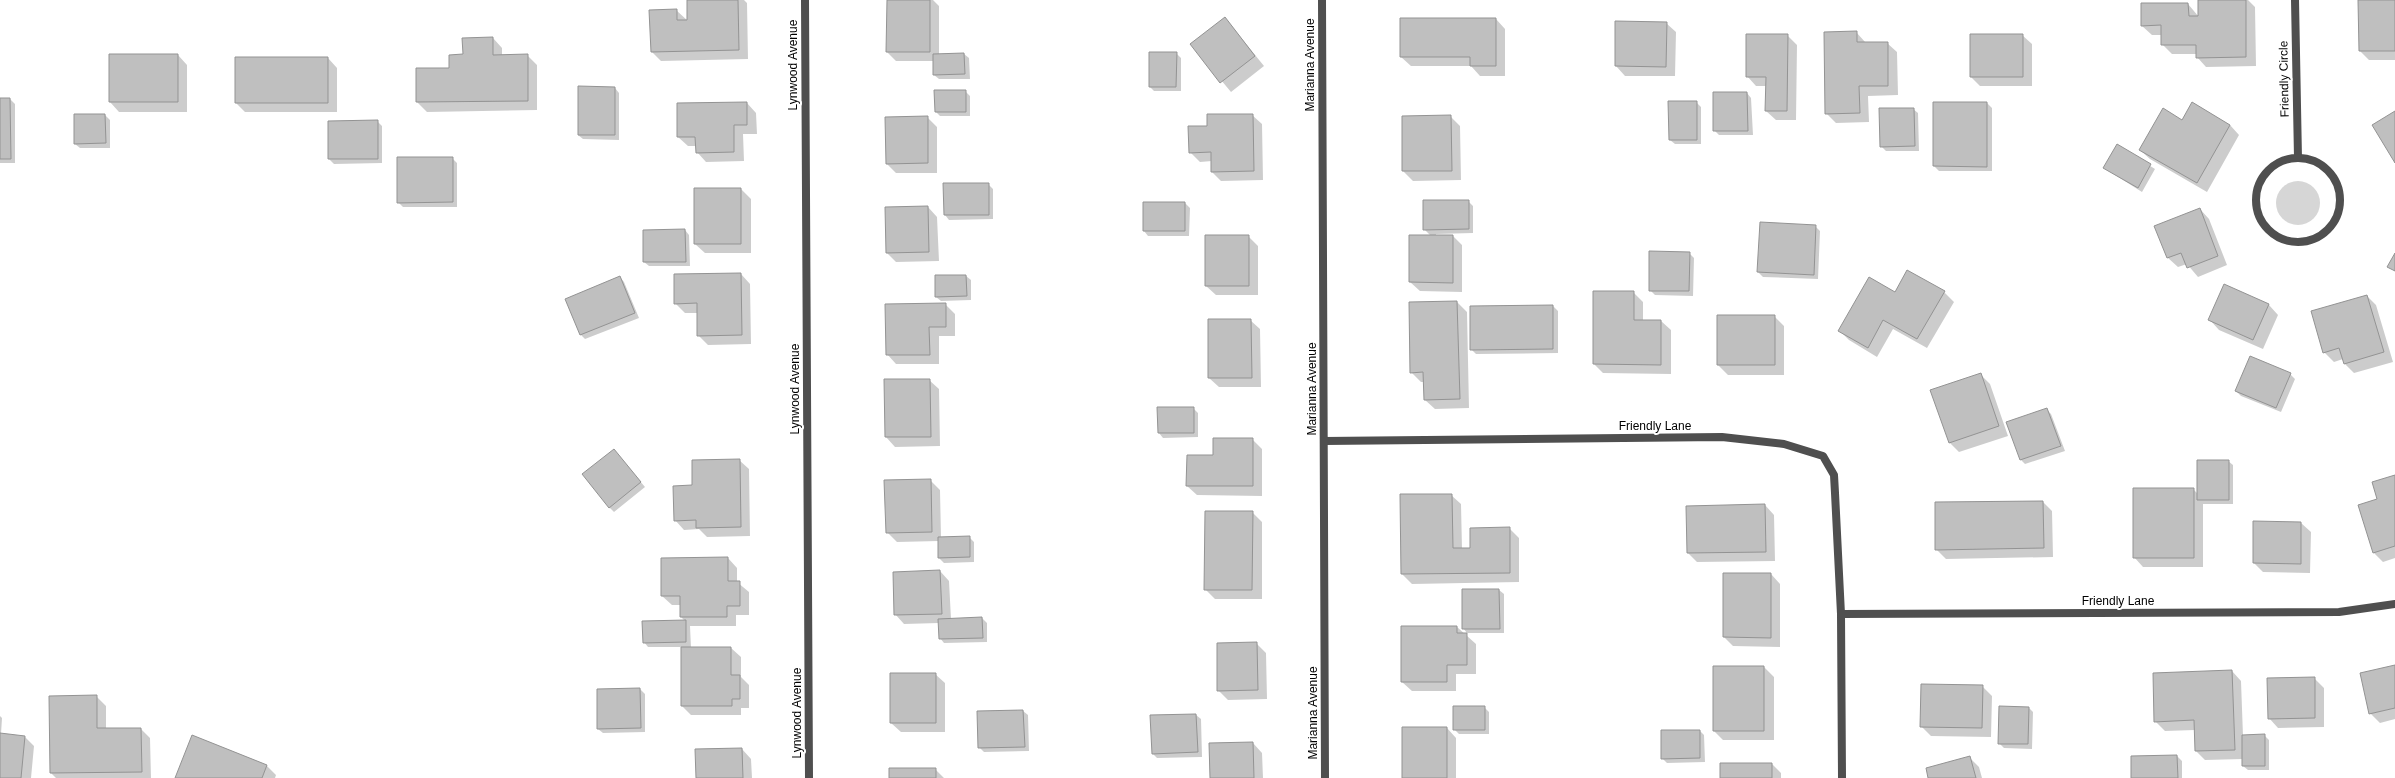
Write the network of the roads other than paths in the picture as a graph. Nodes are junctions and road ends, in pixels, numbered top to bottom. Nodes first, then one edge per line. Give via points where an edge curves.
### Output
1 (804, 0) edge
2 (1322, 0) edge
3 (2295, 0) edge
4 (2298, 158) junction
5 (1324, 441) junction
6 (2395, 604) edge
7 (1841, 614) junction
8 (809, 778) edge
9 (1325, 778) edge
10 (1842, 778) edge

1 - 8 street, Lynwood Avenue
2 - 5 street, Marianna Avenue
3 - 4 street, Friendly Circle
4 - 4 street via 2276,164 2265,173 2258,185 2256,198 2257,211 2262,223 2272,234 2284,240 2297,242 2322,235 2331,226 2340,202 2336,183 2325,167 2314,161
5 - 7 street, Friendly Lane via 1722,437 1784,444 1823,456 1834,475
5 - 9 street, Marianna Avenue
6 - 7 street, Friendly Lane via 2339,612
7 - 10 street, Friendly Lane

